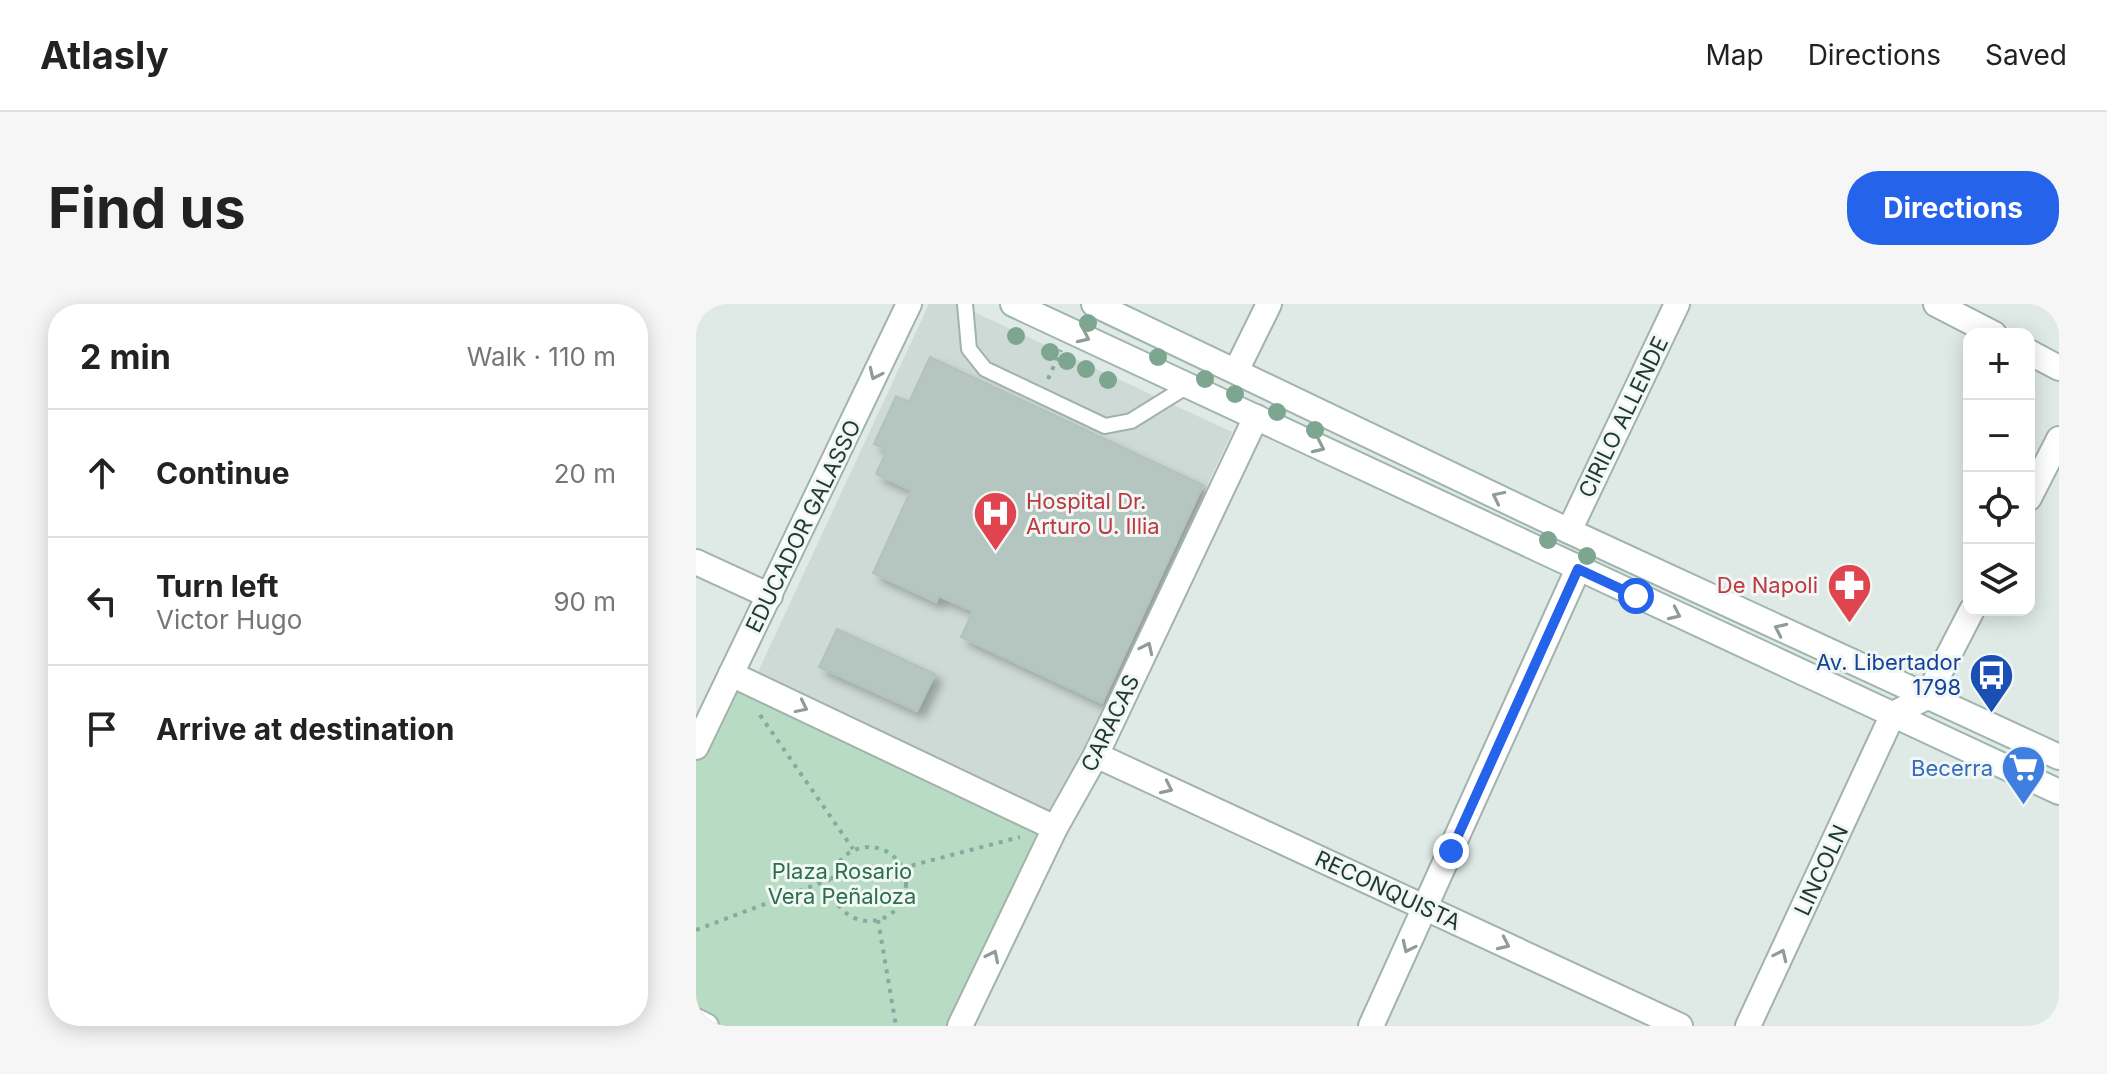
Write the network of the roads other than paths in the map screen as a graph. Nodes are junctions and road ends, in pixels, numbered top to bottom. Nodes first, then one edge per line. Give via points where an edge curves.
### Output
1 (909, 304) edge
2 (965, 304) edge
3 (1013, 304) edge
4 (1094, 304) edge
5 (1269, 304) edge
6 (1677, 304) edge
7 (1936, 304) edge
8 (1982, 328) edge
9 (2035, 355) edge
10 (2059, 368) edge
11 (1236, 371) junction
12 (1189, 385) junction
13 (1256, 417) junction
14 (2059, 439) edge
15 (2035, 486) edge
16 (1569, 531) junction
17 (696, 562) edge
18 (1578, 569) junction
19 (770, 596) junction
20 (1969, 616) edge
21 (731, 674) junction
22 (1927, 697) junction
23 (1893, 714) junction
24 (696, 747) edge
25 (1096, 755) junction
26 (2059, 757) edge
27 (2059, 792) edge
28 (1055, 828) junction
29 (1426, 907) junction
30 (696, 1021) edge
31 (706, 1026) edge
32 (960, 1026) edge
33 (1371, 1026) edge
34 (1680, 1026) edge
35 (1748, 1026) edge

1 -> 19 street, EDUCADOR GALASSO
2 - 12 lane via 969,349 985,369 1105,426 1131,421
3 -> 12 street
4 - 11 street
5 - 11 street
6 - 16 street, CIRILO ALLENDE
7 - 8 street
9 - 10 street
16 -> 11 street
12 - 13 street
13 -> 18 street
25 -> 13 street, CARACAS
14 - 15 street
22 -> 16 street
17 - 19 street
18 -> 23 street
18 - 29 street
19 - 21 street, EDUCADOR GALASSO
20 - 22 street
21 - 24 street, EDUCADOR GALASSO
21 -> 28 street
22 - 23 street
22 - 26 street
23 - 27 street
35 -> 23 street, LINCOLN
25 - 28 street, CARACAS
25 -> 29 street, RECONQUISTA
32 -> 28 street, CARACAS
29 -> 33 street
29 -> 34 street, RECONQUISTA
30 - 31 street

